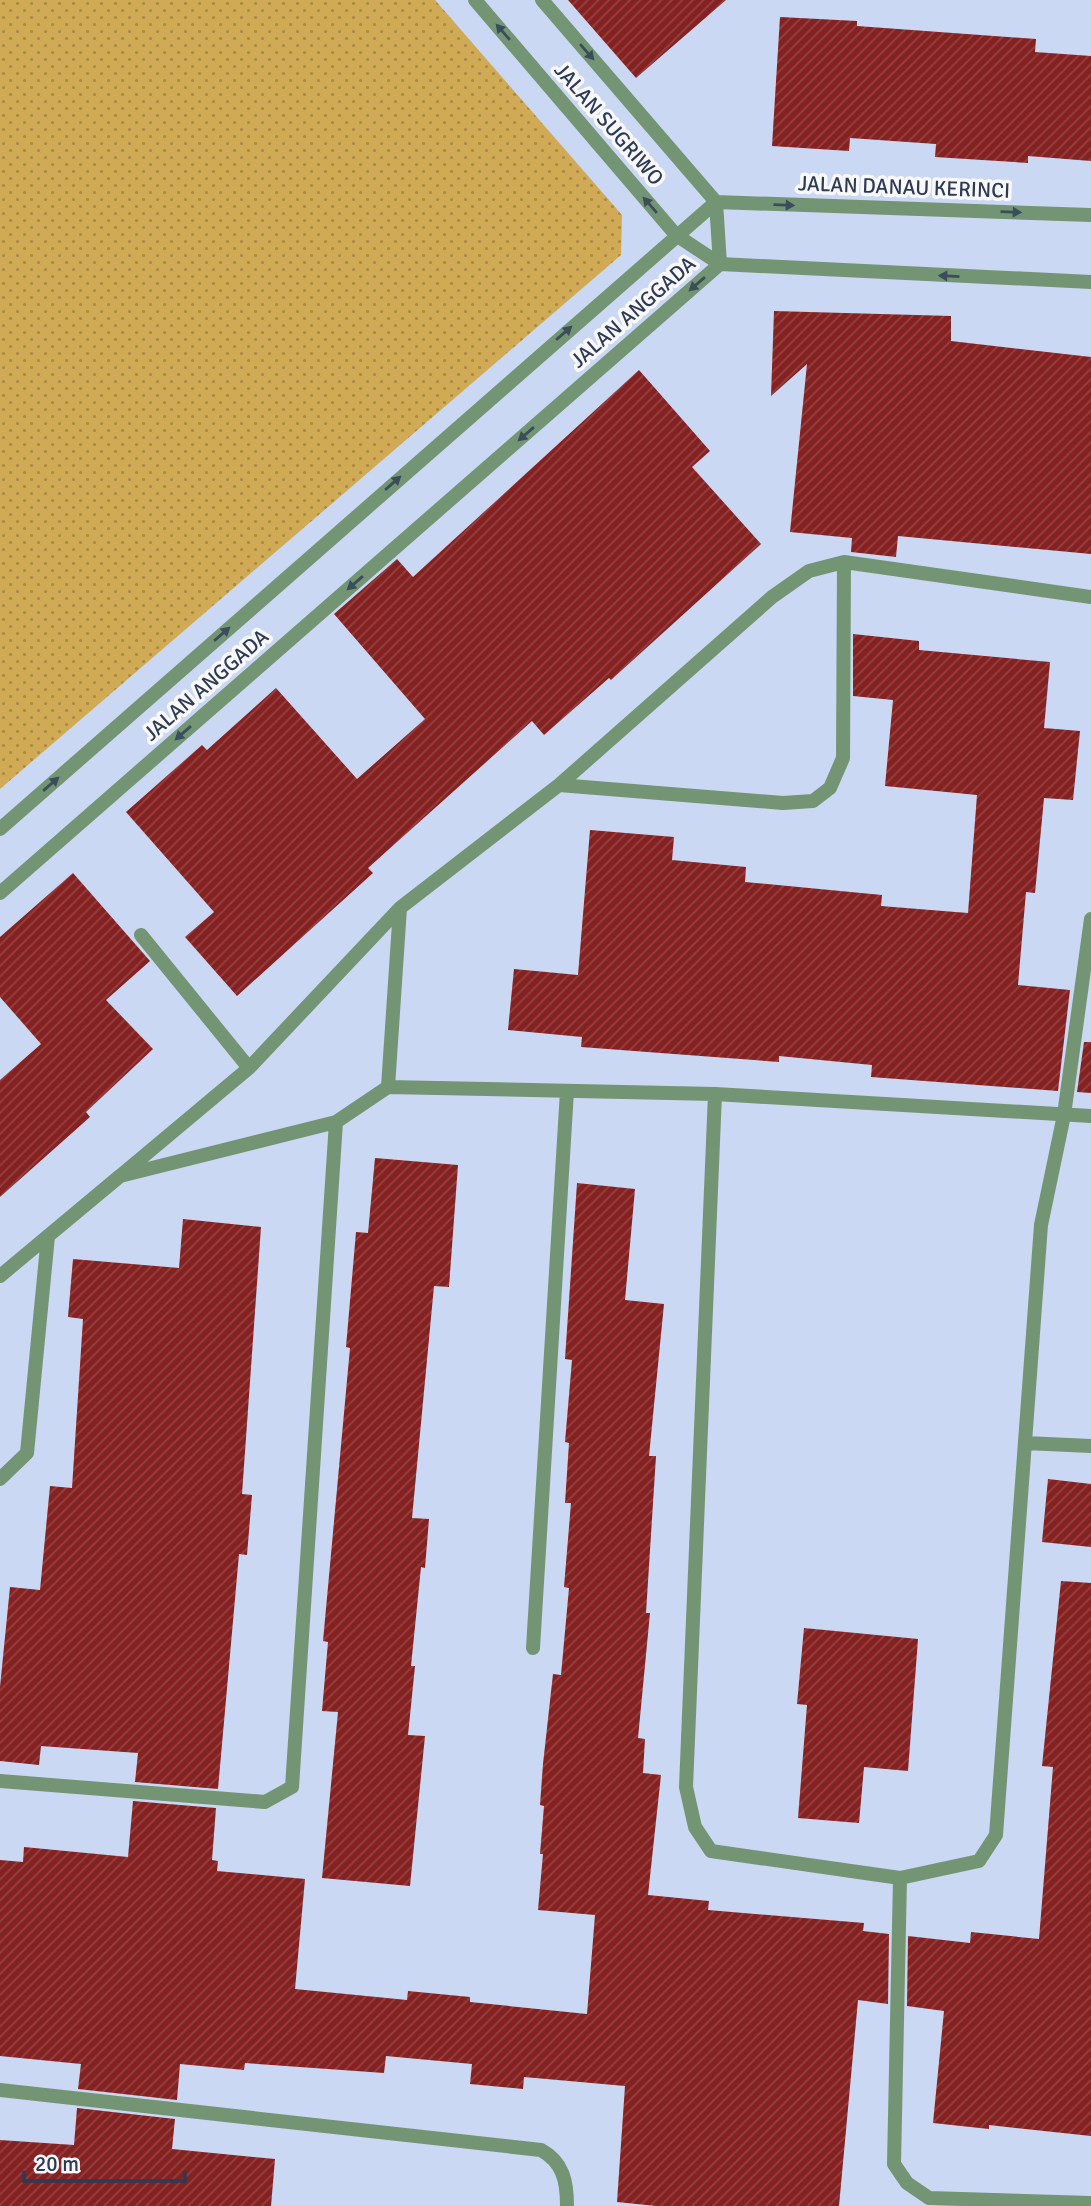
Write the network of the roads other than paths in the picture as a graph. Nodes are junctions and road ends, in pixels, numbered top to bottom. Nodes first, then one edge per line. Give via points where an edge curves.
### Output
1 (475, 0) edge
2 (542, 0) edge
3 (716, 202) junction
4 (1091, 215) edge
5 (676, 235) junction
6 (720, 264) junction
7 (1091, 282) edge
8 (844, 562) junction
9 (1091, 597) edge
10 (559, 785) junction
11 (0, 829) edge
12 (0, 893) edge
13 (400, 908) junction
14 (1091, 919) edge
15 (141, 935) dead end
16 (249, 1068) junction
17 (387, 1087) junction
18 (567, 1091) junction
19 (715, 1094) junction
20 (1064, 1115) junction
21 (1091, 1116) edge
22 (337, 1122) junction
23 (120, 1176) junction
24 (48, 1236) junction
25 (0, 1276) edge
26 (1025, 1443) junction
27 (1091, 1446) edge
28 (0, 1479) edge
29 (533, 1648) dead end
30 (0, 1781) edge
31 (900, 1878) junction
32 (0, 2090) edge
33 (1091, 2203) edge
34 (567, 2206) edge

5 -> 1 street, JALAN SUGRIWO
2 -> 3 street, JALAN SUGRIWO
3 -> 4 street, JALAN DANAU KERINCI
3 - 5 street, JALAN ANGGADA
3 - 6 street, JALAN ANGGADA
5 - 6 street, JALAN SUGRIWO
11 -> 5 street, JALAN ANGGADA
7 -> 6 street
6 -> 12 street, JALAN ANGGADA
8 - 9 street
8 - 10 street via 809,571 772,597
8 - 10 street via 843,758 830,788 813,801 783,803
10 - 13 street
13 - 16 street
13 - 17 street
14 - 20 street
15 - 16 street
16 - 23 street
17 - 18 street
17 - 22 street
18 - 19 street
18 - 29 street
19 - 20 street
19 - 31 street via 686,1787 695,1826 710,1851
20 - 21 street
20 - 26 street via 1041,1225
22 - 23 street
22 - 30 street via 292,1787 265,1802
23 - 24 street
24 - 25 street
24 - 28 street via 27,1453
26 - 27 street
26 - 31 street via 996,1835 979,1861
31 - 33 street via 894,2164 907,2183 929,2198
32 - 34 street via 541,2150 556,2158 567,2183

